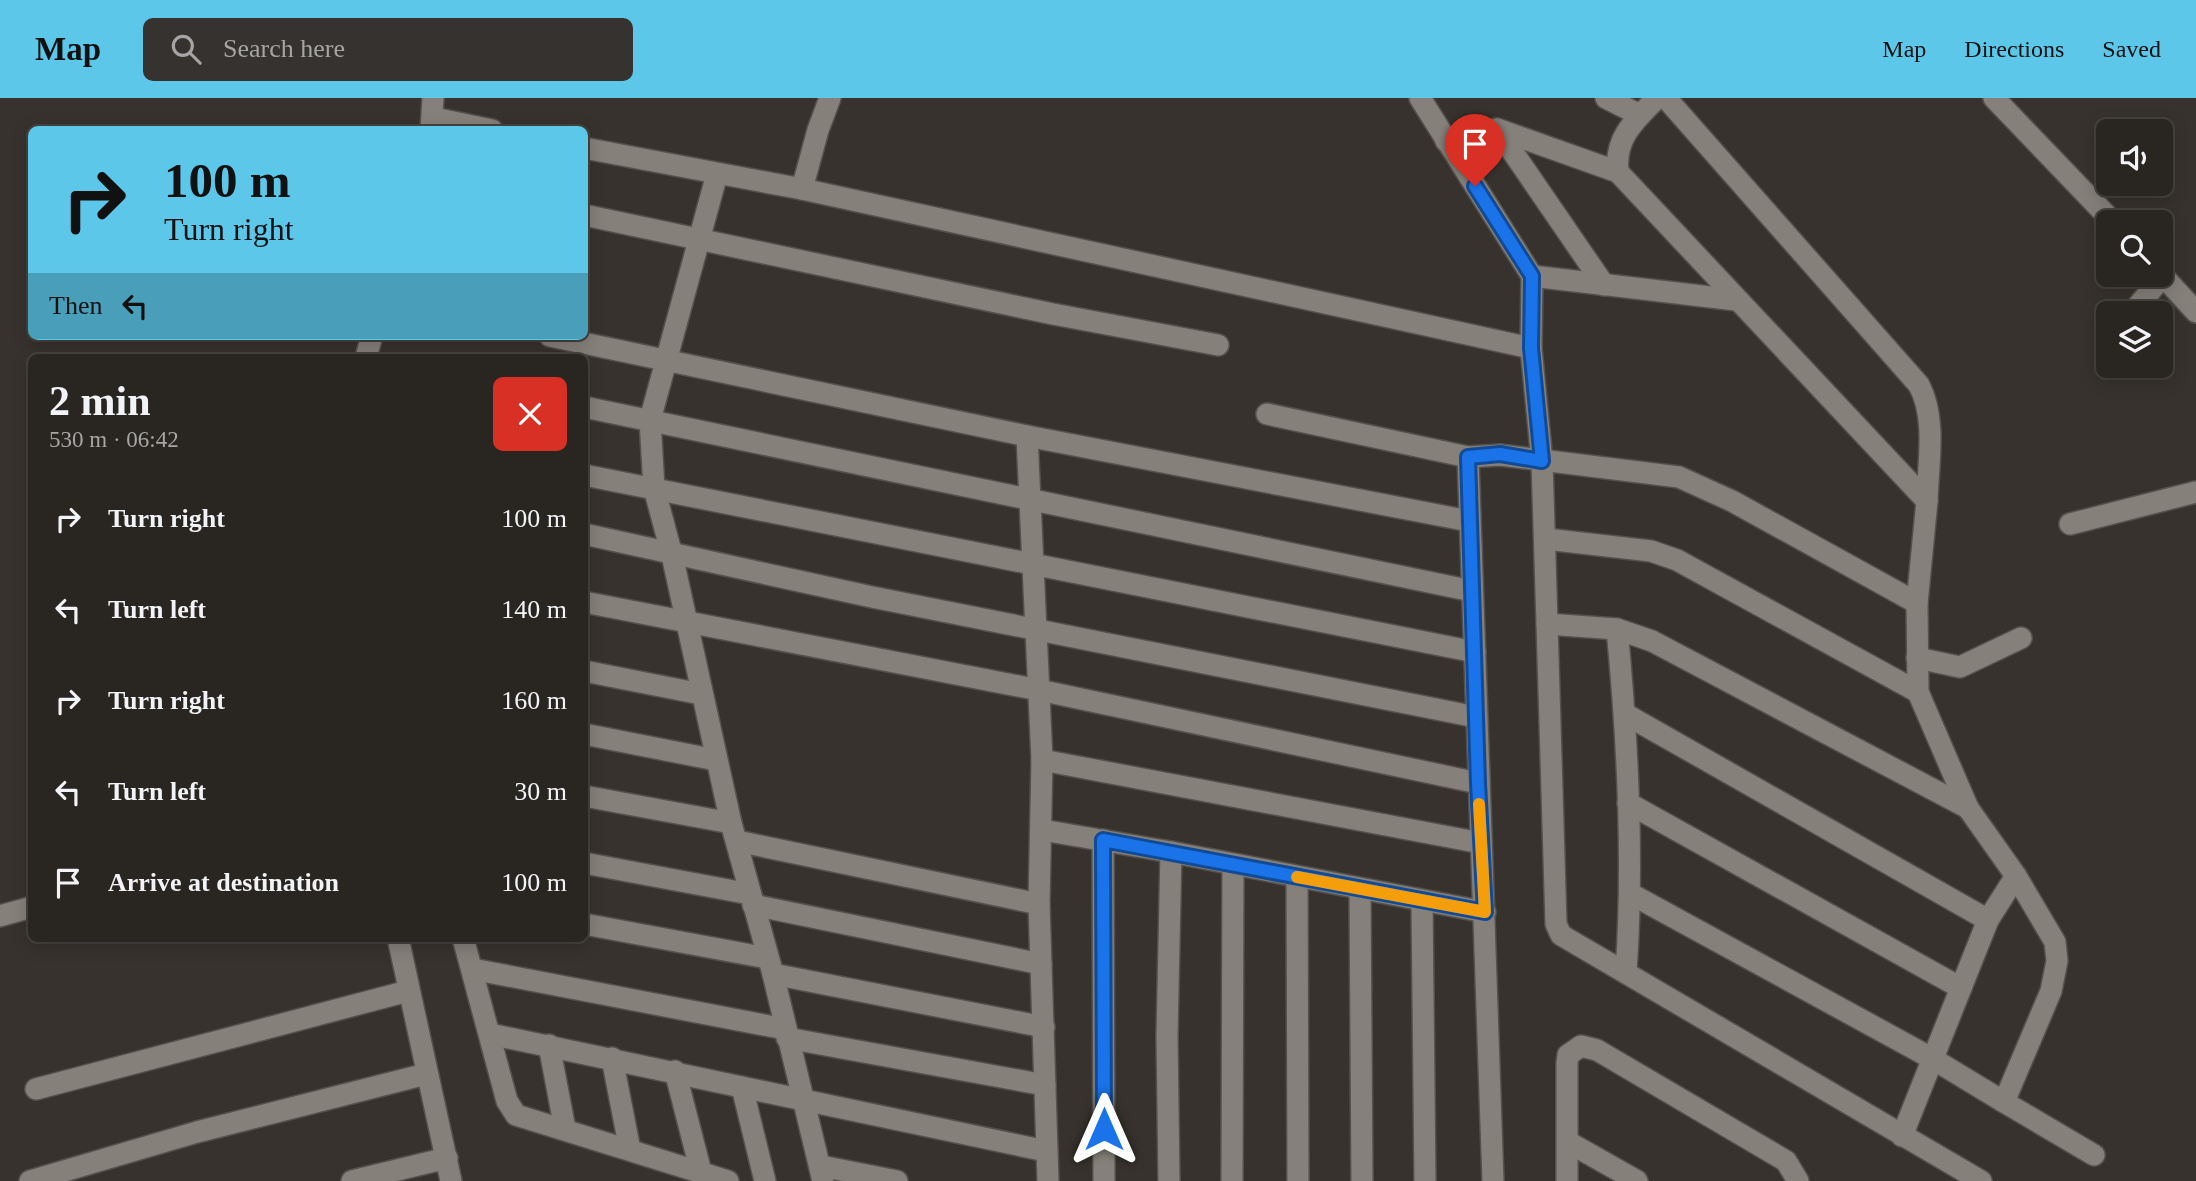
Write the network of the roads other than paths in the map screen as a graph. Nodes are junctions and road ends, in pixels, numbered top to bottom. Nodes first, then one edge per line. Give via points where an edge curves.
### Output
1 (830, 98) edge
2 (1420, 98) edge
3 (1606, 98) edge
4 (1657, 98) edge
5 (1666, 98) edge
6 (1994, 98) edge
7 (433, 115) edge
8 (1640, 115) junction
9 (476, 126) edge
10 (1497, 129) junction
11 (1446, 141) junction
12 (588, 149) edge
13 (1618, 172) junction
14 (717, 174) junction
15 (802, 189) junction
16 (2101, 210) edge
17 (588, 216) edge
18 (698, 238) junction
19 (1532, 276) junction
20 (1604, 285) junction
21 (2153, 287) edge
22 (2173, 287) edge
23 (1736, 300) junction
24 (2141, 301) edge
25 (2196, 312) edge
26 (568, 340) edge
27 (1217, 345) dead end
28 (1531, 348) junction
29 (665, 362) junction
30 (588, 408) edge
31 (1267, 414) dead end
32 (650, 420) junction
33 (1027, 436) junction
34 (1468, 457) junction
35 (1542, 461) junction
36 (588, 476) edge
37 (654, 488) junction
38 (2196, 492) edge
39 (1029, 499) junction
40 (1927, 501) junction
41 (1469, 521) junction
42 (2070, 524) dead end
43 (588, 535) edge
44 (1546, 539) junction
45 (672, 555) junction
46 (1033, 564) junction
47 (1472, 591) junction
48 (588, 603) edge
49 (1917, 603) junction
50 (687, 624) junction
51 (1547, 624) junction
52 (1038, 629) junction
53 (1617, 629) junction
54 (2021, 638) dead end
55 (1475, 652) junction
56 (1917, 658) junction
57 (588, 672) edge
58 (1039, 690) junction
59 (1918, 692) junction
60 (701, 694) junction
61 (1625, 714) junction
62 (1476, 717) junction
63 (588, 735) edge
64 (716, 760) junction
65 (1042, 760) junction
66 (1478, 783) junction
67 (588, 797) edge
68 (1628, 803) junction
69 (1968, 808) junction
70 (1042, 830) junction
71 (734, 832) junction
72 (1103, 840) junction
73 (1481, 843) junction
74 (1171, 852) junction
75 (588, 864) edge
76 (1233, 865) junction
77 (2016, 876) junction
78 (1297, 877) junction
79 (1360, 891) junction
80 (1631, 894) junction
81 (752, 900) junction
82 (1422, 902) junction
83 (1039, 904) junction
84 (28, 908) edge
85 (1485, 912) junction
86 (0, 916) edge
87 (1988, 920) junction
88 (588, 925) edge
89 (399, 942) edge
90 (464, 942) edge
91 (1041, 964) junction
92 (770, 966) junction
93 (472, 969) junction
94 (1626, 972) junction
95 (1961, 988) junction
96 (408, 991) junction
97 (1044, 1027) junction
98 (490, 1034) junction
99 (786, 1034) junction
100 (548, 1045) junction
101 (612, 1058) junction
102 (1933, 1059) junction
103 (675, 1071) junction
104 (426, 1074) junction
105 (1045, 1085) junction
106 (742, 1087) junction
107 (36, 1089) dead end
108 (803, 1101) junction
109 (2004, 1102) junction
110 (565, 1129) junction
111 (1902, 1136) junction
112 (1568, 1142) junction
113 (630, 1150) junction
114 (1046, 1151) junction
115 (2094, 1155) dead end
116 (447, 1158) junction
117 (701, 1172) junction
118 (822, 1173) edge
119 (30, 1181) edge
120 (352, 1181) edge
121 (451, 1181) edge
122 (728, 1181) edge
123 (765, 1181) edge
124 (897, 1181) edge
125 (1048, 1181) edge
126 (1104, 1181) edge
127 (1169, 1181) edge
128 (1232, 1181) edge
129 (1298, 1181) edge
130 (1363, 1181) edge
131 (1425, 1181) edge
132 (1493, 1181) edge
133 (1567, 1181) edge
134 (1637, 1181) edge
135 (1798, 1181) edge
136 (1981, 1181) edge

1 - 15 street
2 - 11 street
3 - 8 street
4 - 8 street
5 - 40 street via 1919,385 1930,421
6 - 16 street
7 - 9 street
8 - 13 street via 1622,136
10 - 11 street
10 - 13 street
10 - 20 street
11 - 19 street
12 - 14 street
13 - 23 street
14 - 15 street
14 - 18 street
15 - 28 street
17 - 18 street
18 - 27 street
18 - 29 street
19 - 20 street
19 - 28 street
20 - 23 street
21 - 24 street
22 - 25 street
23 - 40 street
26 - 29 street
28 - 35 street
29 - 32 street
29 - 33 street
30 - 32 street
31 - 34 street
32 - 37 street
32 - 39 street
33 - 39 street
33 - 41 street
34 - 35 street via 1500,454
34 - 41 street
35 - 44 street
35 - 49 street via 1679,477 1732,501
36 - 37 street
37 - 45 street
37 - 46 street
38 - 42 street
39 - 46 street
39 - 47 street
40 - 49 street
41 - 47 street
43 - 45 street
44 - 51 street
44 - 59 street via 1651,551 1677,560
45 - 50 street
45 - 52 street
46 - 52 street
46 - 55 street
47 - 55 street
48 - 50 street
49 - 56 street
50 - 58 street
50 - 60 street
51 - 53 street
51 - 94 street via 1556,924 1569,942
52 - 58 street
52 - 62 street
53 - 61 street
53 - 69 street via 1652,641
54 - 56 street via 1960,667
55 - 62 street
56 - 59 street
57 - 60 street
58 - 65 street
58 - 66 street
59 - 69 street
60 - 64 street
61 - 68 street
61 - 87 street
62 - 66 street
63 - 64 street
64 - 71 street
65 - 70 street
65 - 73 street
66 - 73 street
67 - 71 street
68 - 80 street
68 - 95 street
69 - 77 street
70 - 72 street
70 - 83 street
71 - 81 street
71 - 83 street
72 - 74 street
72 - 126 street
73 - 85 street
74 - 76 street
74 - 127 street
75 - 81 street
76 - 78 street
76 - 128 street
77 - 87 street
77 - 109 street via 2055,942 2057,961 2051,992
78 - 79 street
78 - 129 street
79 - 82 street
79 - 130 street
80 - 94 street
80 - 102 street
81 - 91 street
81 - 92 street
82 - 85 street
82 - 131 street
83 - 91 street
84 - 86 street
85 - 132 street
87 - 95 street
88 - 92 street
89 - 96 street
90 - 93 street
91 - 97 street
92 - 97 street
92 - 99 street
93 - 98 street
93 - 99 street
94 - 111 street
95 - 102 street
96 - 104 street
96 - 107 street
97 - 105 street
98 - 100 street
98 - 110 street via 516,1115
99 - 105 street
99 - 108 street
100 - 101 street
100 - 110 street
101 - 103 street
101 - 113 street
102 - 109 street
102 - 111 street
103 - 106 street
103 - 117 street
104 - 116 street
104 - 119 street via 197,1132
105 - 114 street
106 - 108 street
106 - 123 street
108 - 114 street
108 - 118 street
109 - 115 street
110 - 113 street
111 - 136 street
112 - 133 street
112 - 134 street
112 - 135 street via 1568,1055 1581,1046 1597,1049 1786,1161
113 - 117 street
114 - 125 street
116 - 120 street
116 - 121 street
117 - 122 street
118 - 124 street

